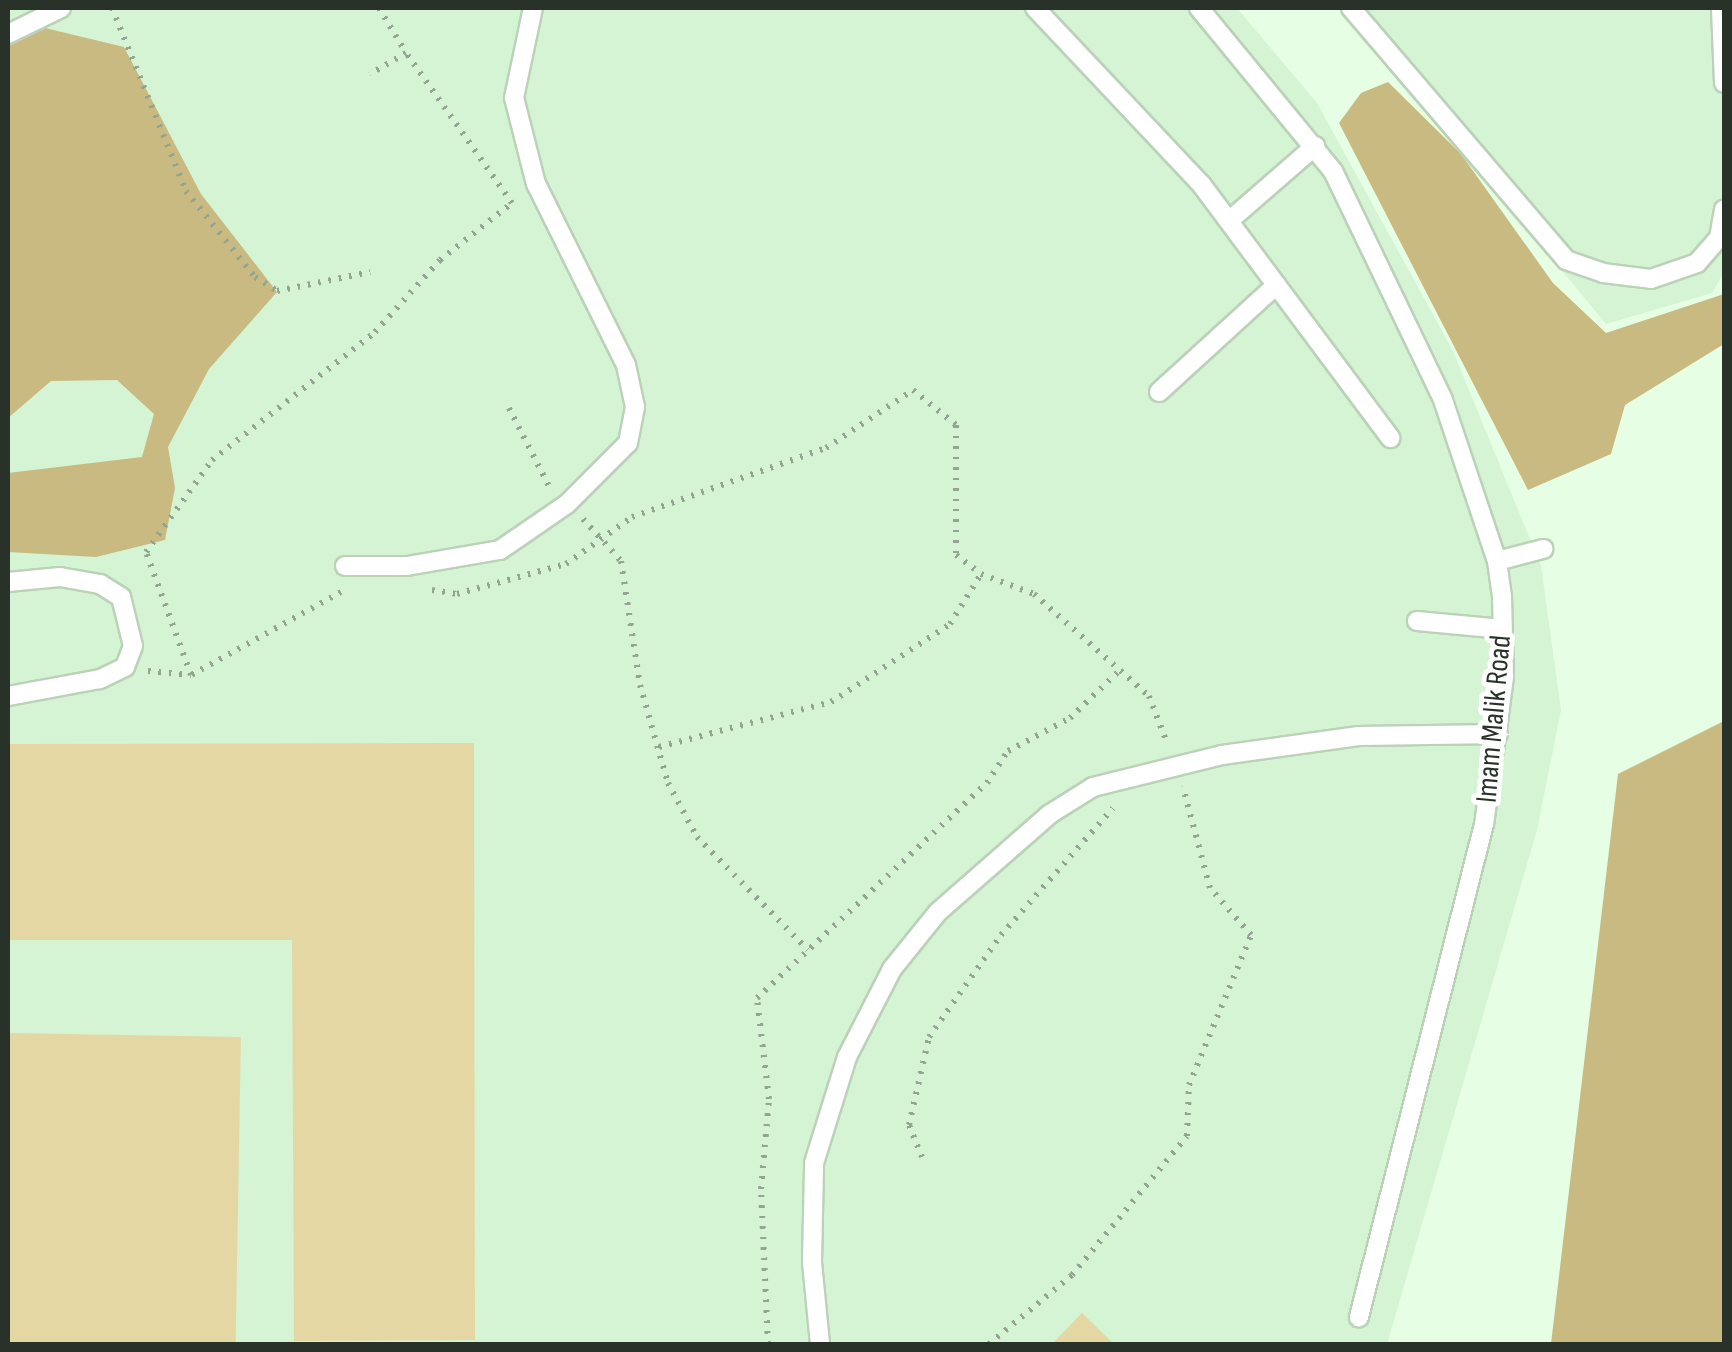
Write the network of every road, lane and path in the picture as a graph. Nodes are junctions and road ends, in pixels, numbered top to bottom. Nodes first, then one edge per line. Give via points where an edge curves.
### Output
1 (61, 8) edge
2 (112, 8) edge
3 (379, 8) edge
4 (533, 8) edge
5 (1034, 8) edge
6 (1199, 8) edge
7 (1721, 8) edge
8 (1355, 9) edge
9 (8, 34) edge
10 (1723, 48) edge
11 (406, 53) junction
12 (370, 74) dead end
13 (1724, 83) edge
14 (1315, 146) junction
15 (1724, 209) edge
16 (1230, 220) junction
17 (370, 272) dead end
18 (1276, 285) junction
19 (1159, 392) dead end
20 (509, 408) dead end
21 (1390, 438) dead end
22 (547, 483) dead end
23 (585, 521) dead end
24 (601, 540) junction
25 (1543, 549) dead end
26 (1497, 561) junction
27 (345, 566) dead end
28 (981, 574) junction
29 (8, 582) edge
30 (420, 588) dead end
31 (354, 589) dead end
32 (1417, 620) dead end
33 (1504, 628) junction
34 (125, 667) junction
35 (191, 675) junction
36 (8, 696) edge
37 (1498, 734) junction
38 (660, 747) junction
39 (1175, 765) junction
40 (1116, 804) dead end
41 (808, 950) dead end
42 (922, 1157) dead end
43 (1358, 1317) dead end
44 (820, 1344) edge
45 (989, 1344) edge

1 - 9 lane
2 - 17 path via 186,191 255,278 277,290
3 - 11 path
4 - 27 lane via 514,98 536,184 626,366 635,407 628,443 567,504 500,550 407,566
5 - 16 lane
6 - 14 lane, Imam Malik Road
7 - 10 lane
8 - 15 lane via 1566,260 1603,274 1650,278 1696,263 1719,238
10 - 13 lane
11 - 12 path
11 - 35 path via 512,203 440,260 375,332 212,460 146,552
14 - 16 lane
14 - 26 lane, Imam Malik Road via 1443,400
16 - 18 lane
18 - 19 lane
18 - 21 lane
20 - 22 path
23 - 24 path
24 - 28 path via 632,517 826,448 913,390 956,425 956,555
24 - 30 path via 566,564 457,594
24 - 38 path via 621,561 640,685
25 - 26 lane
26 - 33 lane, Imam Malik Road
28 - 38 path via 950,624 832,702
28 - 39 path via 1034,594 1149,696
29 - 34 lane via 60,577 100,584 121,597 134,646
31 - 35 path
32 - 33 lane
33 - 37 lane, Imam Malik Road
34 - 35 path
34 - 36 lane via 100,680
37 - 39 lane via 1359,736
37 - 43 lane, Imam Malik Road via 1432,1042
38 - 41 path via 668,783 698,837
39 - 44 lane via 1093,787 1050,814 938,912 892,969 848,1057 814,1164 812,1262
39 - 45 path via 1210,888 1251,935 1189,1085 1187,1136 1072,1275
40 - 42 path via 1001,935 929,1037 909,1125

